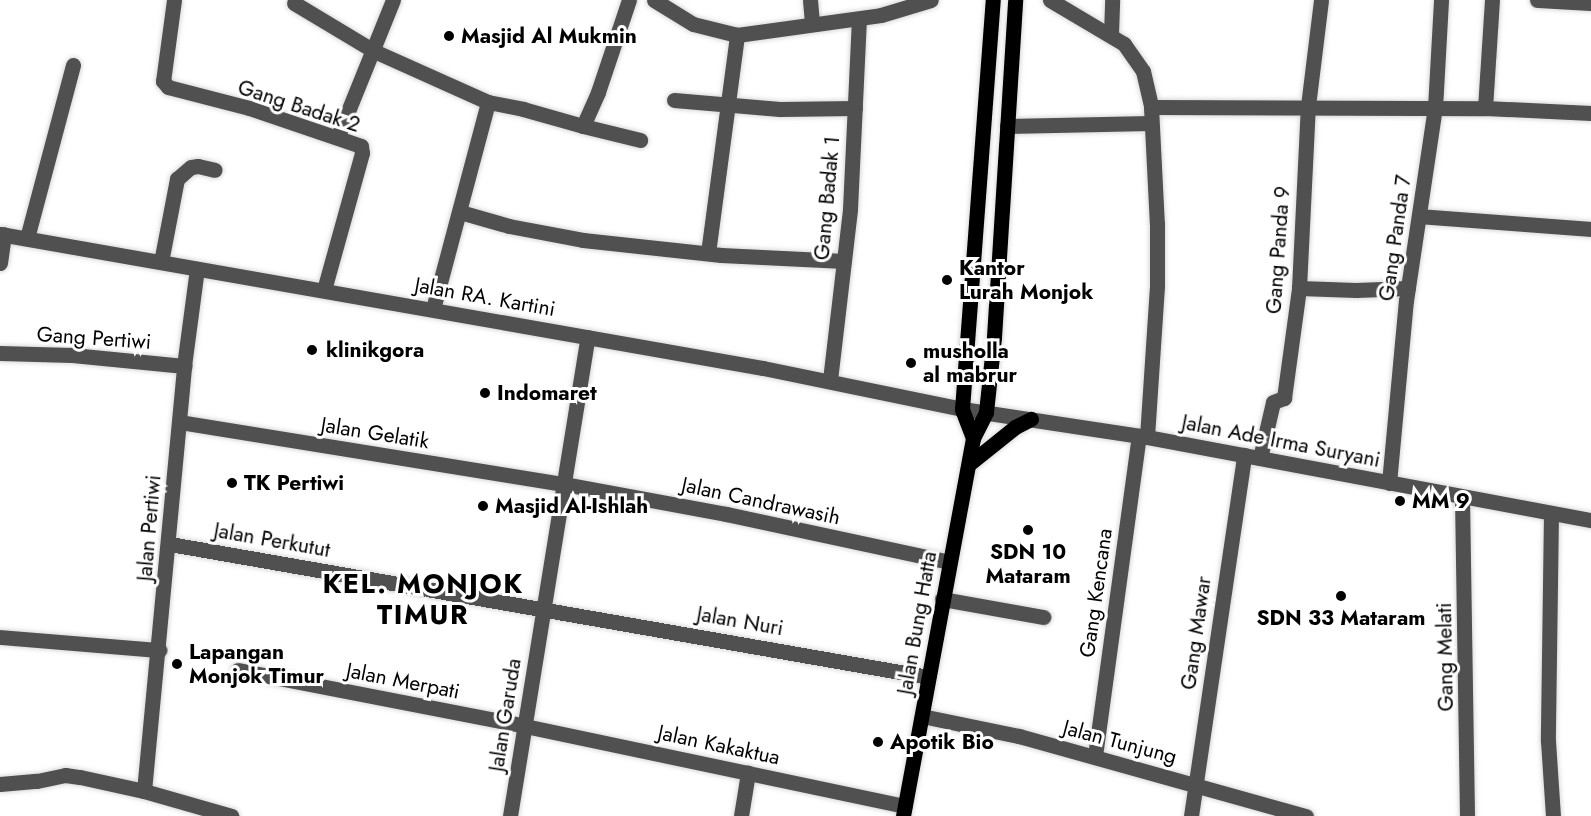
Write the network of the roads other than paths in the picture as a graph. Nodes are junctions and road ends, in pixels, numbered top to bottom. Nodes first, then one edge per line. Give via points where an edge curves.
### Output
1 (174, 0) edge
2 (393, 0) edge
3 (629, 0) edge
4 (810, 0) edge
5 (931, 0) edge
6 (993, 0) edge
7 (1015, 0) edge
8 (1050, 0) edge
9 (1112, 0) edge
10 (1320, 0) edge
11 (1441, 0) edge
12 (1492, 0) edge
13 (1536, 0) edge
14 (659, 1) edge
15 (294, 3) dead end
16 (1591, 3) edge
17 (898, 6) edge
18 (859, 19) junction
19 (812, 24) junction
20 (1111, 34) junction
21 (737, 35) junction
22 (374, 51) junction
23 (73, 64) dead end
24 (674, 100) dead end
25 (488, 102) junction
26 (728, 106) junction
27 (1308, 106) junction
28 (855, 108) junction
29 (1435, 108) junction
30 (1485, 108) junction
31 (1591, 113) edge
32 (1151, 115) junction
33 (583, 126) junction
34 (1007, 126) junction
35 (338, 136) junction
36 (640, 141) dead end
37 (215, 170) dead end
38 (460, 212) junction
39 (1419, 216) junction
40 (1591, 229) edge
41 (2, 234) edge
42 (27, 238) junction
43 (708, 253) junction
44 (843, 261) junction
45 (0, 262) edge
46 (160, 262) junction
47 (197, 269) junction
48 (1299, 288) junction
49 (1408, 288) junction
50 (324, 290) junction
51 (433, 309) junction
52 (588, 337) junction
53 (0, 353) edge
54 (184, 366) junction
55 (830, 380) junction
56 (962, 409) junction
57 (986, 412) junction
58 (1031, 419) junction
59 (180, 422) junction
60 (1143, 436) junction
61 (973, 438) junction
62 (1244, 455) junction
63 (1260, 458) junction
64 (969, 464) junction
65 (1389, 483) junction
66 (564, 484) junction
67 (1462, 497) junction
68 (1551, 513) junction
69 (1591, 520) edge
70 (170, 544) junction
71 (949, 562) junction
72 (942, 599) junction
73 (544, 608) junction
74 (1043, 617) dead end
75 (0, 637) edge
76 (159, 650) junction
77 (238, 670) dead end
78 (928, 676) junction
79 (922, 716) junction
80 (525, 726) junction
81 (1095, 756) junction
82 (748, 773) junction
83 (0, 784) edge
84 (1196, 784) junction
85 (144, 791) junction
86 (904, 811) edge
87 (1280, 812) edge
88 (231, 816) edge
89 (510, 816) edge
90 (741, 816) edge
91 (1191, 816) edge
92 (1306, 816) edge
93 (1467, 816) edge
94 (1553, 816) edge

1 - 35 street, Gang Badak 2 via 163,81 168,87
2 - 22 street
3 - 33 street
4 - 19 street
5 - 17 street
6 - 56 main road
7 - 34 main road
8 - 20 street, Gang Kencana
9 - 20 street
10 - 27 street, Gang Panda 9
11 - 29 street, Gang Panda 7
12 - 30 street
13 - 16 street
14 - 21 street via 693,24
15 - 22 street
17 - 18 street
18 - 19 street
18 - 28 street, Gang Badak 1
19 - 21 street
20 - 32 street, Gang Kencana via 1136,58 1143,71
21 - 26 street
22 - 25 street
22 - 35 street
23 - 42 street
24 - 26 street
25 - 33 street
25 - 38 street
26 - 28 street
26 - 43 street
27 - 29 street
27 - 32 street
27 - 48 street, Gang Panda 9
28 - 44 street, Gang Badak 1
29 - 30 street
29 - 39 street, Gang Panda 7
30 - 31 street
32 - 34 street
32 - 60 street, Gang Kencana via 1158,286
33 - 36 street
34 - 57 main road
35 - 50 street, Gang Badak 2 via 359,144 362,153
37 - 46 street via 191,167 177,179
38 - 43 street via 574,239
38 - 51 street
39 - 40 street
39 - 49 street, Gang Panda 7
41 - 42 street, Jalan RA. Kartini
41 - 45 street
42 - 46 street, Jalan RA. Kartini
43 - 44 street
44 - 55 street, Gang Badak 1
46 - 47 street, Jalan RA. Kartini
47 - 50 street, Jalan RA. Kartini
47 - 54 street, Jalan Pertiwi
48 - 49 street
48 - 63 street, Gang Panda 9 via 1284,398 1273,402
49 - 65 street, Gang Panda 7
50 - 51 street, Jalan RA. Kartini
51 - 52 street, Jalan RA. Kartini
52 - 55 street, Jalan RA. Kartini
52 - 66 street, Jalan Garuda
53 - 54 street, Gang Pertiwi via 72,355
54 - 59 street, Jalan Pertiwi
55 - 56 street, Jalan RA. Kartini
56 - 57 street, Jalan Ade Irma Suryani
56 - 61 main road
57 - 58 street, Jalan Ade Irma Suryani
57 - 61 main road
58 - 60 street, Jalan Ade Irma Suryani
58 - 64 main road
59 - 66 street, Jalan Gelatik
59 - 70 street, Jalan Pertiwi
60 - 62 street, Jalan Ade Irma Suryani
60 - 81 street, Gang Kencana
61 - 64 main road, Jalan Bung Hatta
62 - 63 street, Jalan Ade Irma Suryani
62 - 84 street, Gang Mawar
63 - 65 street, Jalan Ade Irma Suryani
64 - 71 main road, Jalan Bung Hatta
65 - 67 street, Jalan Ade Irma Suryani
66 - 71 street, Jalan Candrawasih
66 - 73 street, Jalan Garuda
67 - 68 street, Jalan Ade Irma Suryani
67 - 93 street, Gang Melati
68 - 69 street, Jalan Ade Irma Suryani
68 - 94 street via 1548,741
70 - 73 street, Jalan Perkutut
70 - 76 street, Jalan Pertiwi
71 - 72 main road, Jalan Bung Hatta
72 - 74 street
72 - 78 main road, Jalan Bung Hatta
73 - 78 street, Jalan Nuri
73 - 80 street, Jalan Garuda
75 - 76 street
76 - 85 street, Jalan Pertiwi
77 - 80 street, Jalan Merpati
78 - 79 main road, Jalan Bung Hatta
79 - 81 street, Jalan Tunjung
79 - 86 main road, Jalan Bung Hatta
80 - 82 street, Jalan Kakaktua
80 - 89 street, Jalan Garuda
81 - 84 street, Jalan Tunjung
82 - 86 street, Jalan Kakaktua
82 - 90 street
83 - 85 street via 65,775
84 - 87 street, Jalan Tunjung
84 - 91 street, Gang Mawar
85 - 88 street
87 - 92 street, Jalan Tunjung

